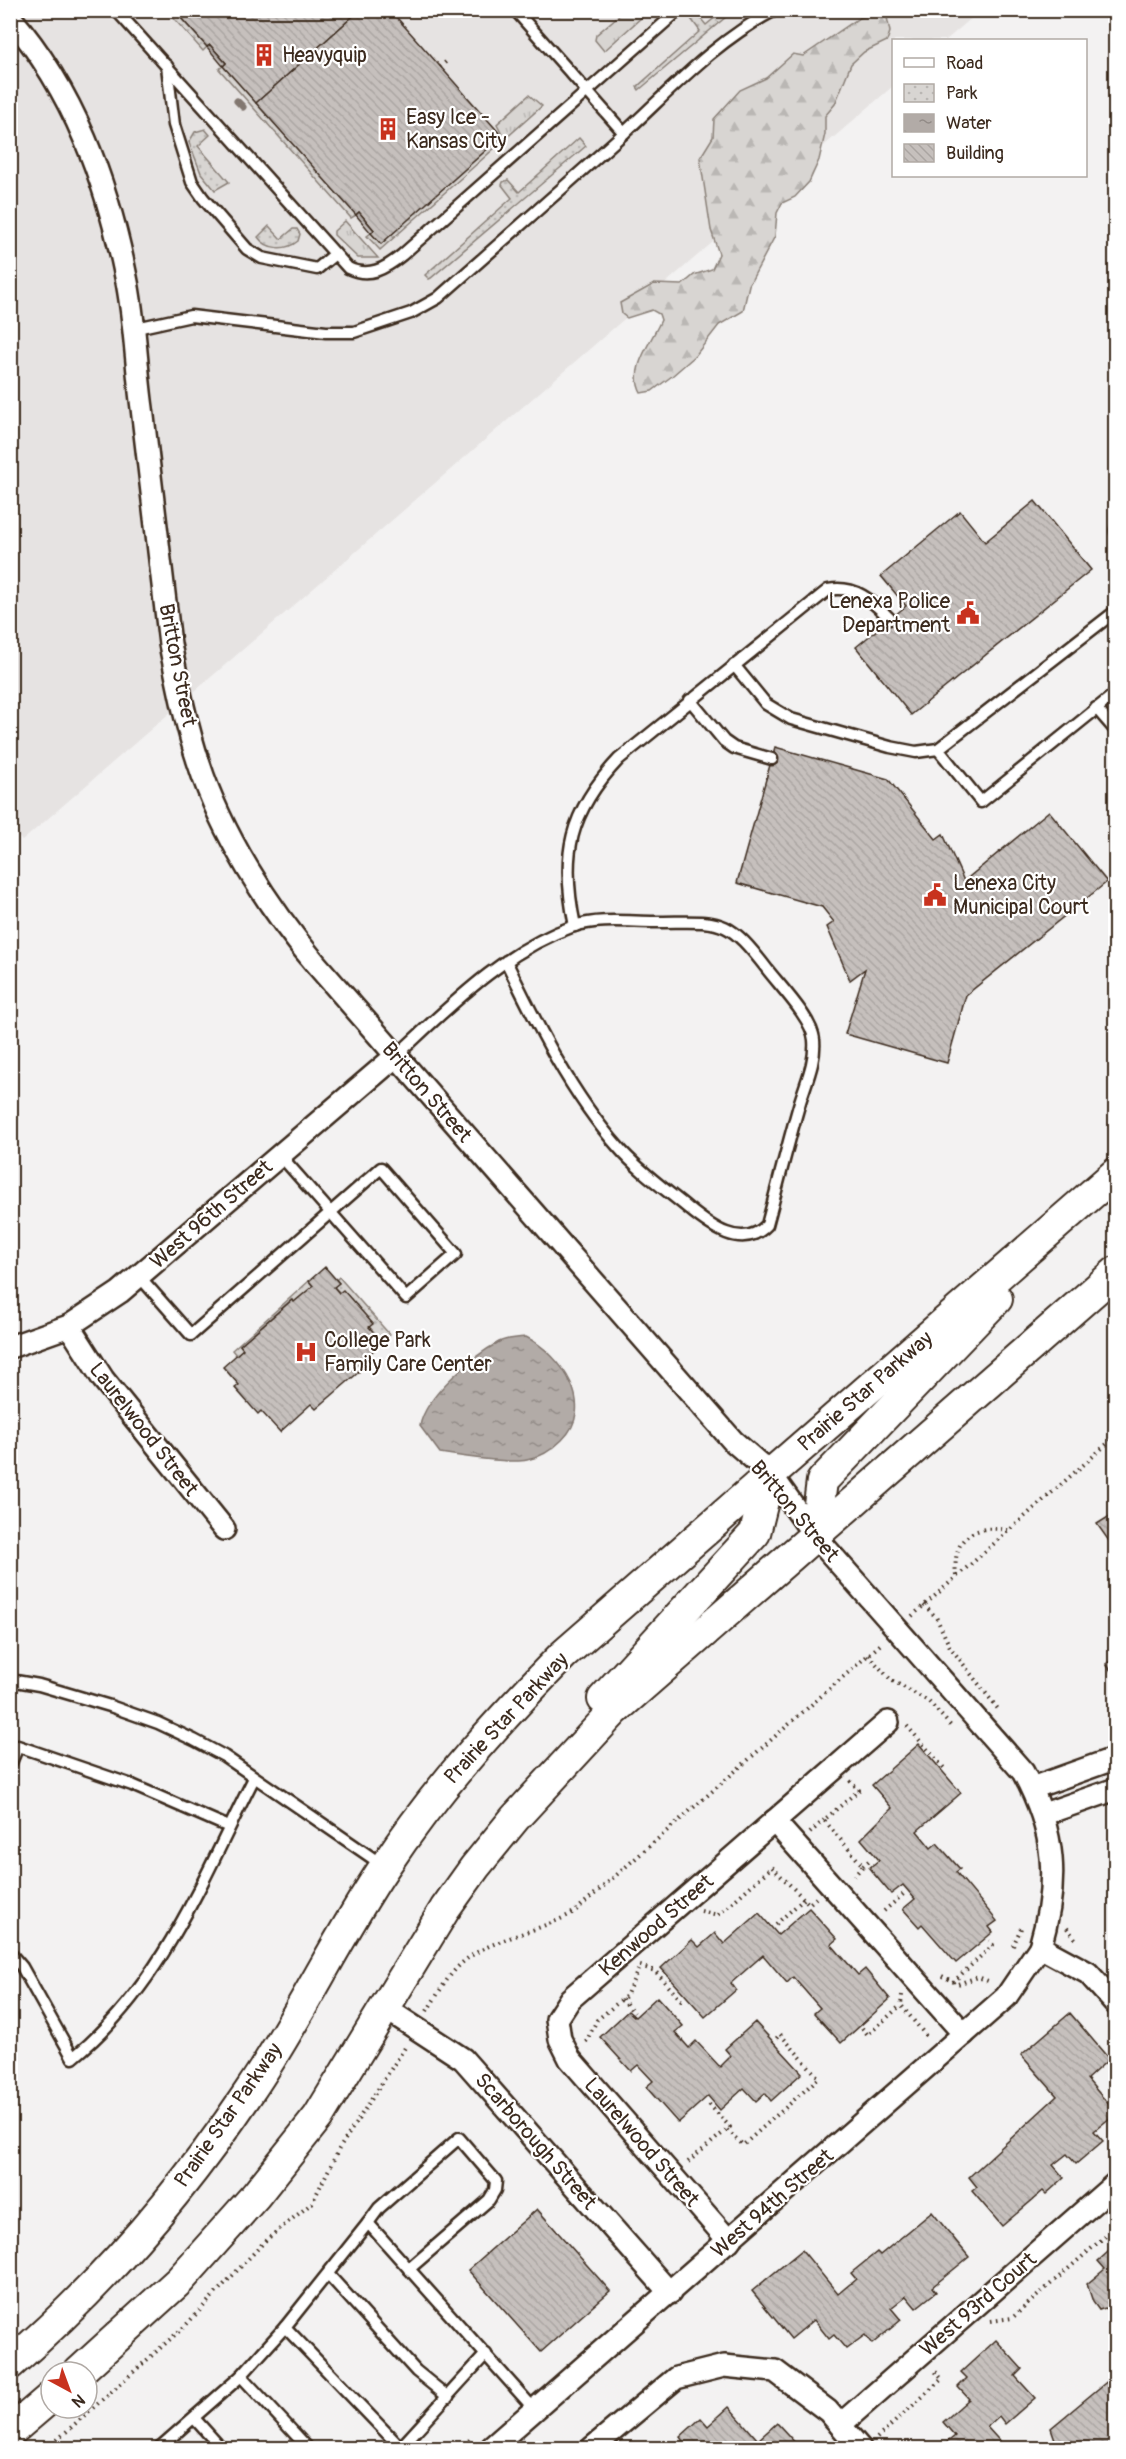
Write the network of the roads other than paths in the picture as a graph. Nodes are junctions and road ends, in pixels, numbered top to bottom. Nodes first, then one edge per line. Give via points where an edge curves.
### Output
1 (116, 10) edge
2 (515, 10) edge
3 (679, 10) edge
4 (775, 10) edge
5 (10, 18) edge
6 (167, 66) junction
7 (587, 91) junction
8 (624, 133) junction
9 (335, 254) junction
10 (132, 329) junction
11 (1116, 610) edge
12 (890, 619) dead end
13 (734, 665) junction
14 (1116, 693) edge
15 (690, 700) junction
16 (1096, 708) junction
17 (1116, 731) edge
18 (938, 748) junction
19 (772, 759) dead end
20 (575, 926) junction
21 (506, 961) junction
22 (396, 1056) junction
23 (279, 1154) junction
24 (1116, 1174) edge
25 (331, 1213) junction
26 (1116, 1272) edge
27 (139, 1276) junction
28 (69, 1326) junction
29 (10, 1347) edge
30 (770, 1473) junction
31 (224, 1529) dead end
32 (815, 1536) junction
33 (10, 1680) edge
34 (892, 1726) road end
35 (1116, 1758) edge
36 (10, 1765) edge
37 (254, 1778) junction
38 (1032, 1788) junction
39 (1116, 1789) edge
40 (527, 1804) junction
41 (1044, 1815) junction
42 (774, 1821) junction
43 (229, 1827) junction
44 (384, 1867) junction
45 (1040, 1947) junction
46 (10, 1953) edge
47 (1116, 2004) edge
48 (385, 2008) junction
49 (964, 2034) junction
50 (560, 2039) joint
51 (1116, 2183) edge
52 (368, 2223) junction
53 (729, 2241) junction
54 (410, 2269) junction
55 (328, 2274) junction
56 (670, 2293) junction
57 (285, 2327) junction
58 (486, 2354) junction
59 (93, 2360) edge
60 (10, 2364) edge
61 (242, 2376) junction
62 (448, 2397) junction
63 (39, 2407) edge
64 (535, 2410) junction
65 (194, 2418) junction
66 (840, 2425) junction
67 (10, 2432) edge
68 (867, 2444) edge
69 (159, 2448) edge
70 (221, 2448) edge
71 (308, 2448) edge
72 (400, 2448) edge
73 (491, 2448) edge
74 (592, 2448) edge

1 - 6 lane
2 - 7 lane
3 - 7 lane
4 - 8 lane via 713,50
5 - 10 street, Britton Street via 55,78 97,167 127,278
6 - 9 lane
6 - 9 lane via 174,125 192,182 248,249 262,258 317,269
7 - 8 lane
7 - 9 lane via 392,264 358,273
8 - 10 lane via 438,297 411,313 354,332 191,316
10 - 22 street, Britton Street via 170,644 199,765 229,832 297,942
11 - 18 lane
12 - 13 lane via 872,600 860,594 840,588 828,590
13 - 15 lane
13 - 18 lane via 766,704 791,719 890,747 916,752
14 - 16 lane
15 - 19 lane via 724,741 734,748
15 - 20 lane via 619,759 583,805 568,860
16 - 17 lane
16 - 18 lane via 981,802
20 - 21 lane
20 - 21 lane via 601,921 719,923 745,941 806,1019 815,1038 813,1060 767,1225 754,1235 744,1238 725,1233 701,1219 619,1148 562,1066
21 - 22 lane via 476,982
22 - 23 street, West 96th Street
22 - 30 street, Britton Street via 733,1442
23 - 25 lane
23 - 27 street, West 96th Street
24 - 30 main road, Prairie Star Parkway
24 - 32 main road via 822,1481
25 - 25 lane via 406,1298 456,1254 381,1168
25 - 27 lane via 191,1335
26 - 32 main road
27 - 28 street, West 96th Street
28 - 29 street, West 96th Street
28 - 31 street, Laurelwood Street via 103,1379
30 - 32 street, Britton Street
30 - 40 main road via 755,1533 607,1694
30 - 44 main road, Prairie Star Parkway via 563,1655 505,1713
32 - 38 street, Britton Street via 989,1732
32 - 40 main road via 614,1711
33 - 37 lane via 39,1685 158,1723 224,1756
34 - 42 street, Kenwood Street
35 - 38 street
36 - 43 lane via 18,1746 132,1785
37 - 43 lane
37 - 44 lane
38 - 41 street, Britton Street
39 - 41 street
40 - 48 main road via 457,1892
41 - 45 street, Britton Street via 1052,1852 1052,1881
42 - 49 street
42 - 50 street, Kenwood Street via 570,1999 557,2019
43 - 46 lane via 164,1954 118,2015 73,2058 22,1967
44 - 60 main road, Prairie Star Parkway via 250,2091 198,2162 103,2276
45 - 47 street via 1088,1973
45 - 49 street, West 94th Street via 1006,1997
48 - 56 street, Scarborough Street via 463,2058
48 - 59 main road via 318,2117 256,2195 180,2280
49 - 53 street, West 94th Street
50 - 53 street, Laurelwood Street via 570,2059
51 - 66 street, West 93rd Court
52 - 54 lane
52 - 54 lane via 379,2208 459,2138 496,2181 495,2190 489,2200
52 - 55 lane
53 - 56 street, West 94th Street
54 - 58 lane
55 - 57 lane
55 - 62 lane via 416,2370
56 - 64 street, West 94th Street
57 - 61 lane
57 - 72 lane
58 - 62 lane
58 - 64 lane
61 - 65 lane
61 - 71 lane
62 - 72 lane
63 - 67 main road
64 - 73 street, West 94th Street
65 - 69 lane
65 - 70 lane
66 - 68 street
66 - 74 street via 828,2411 775,2371 724,2366 676,2378

